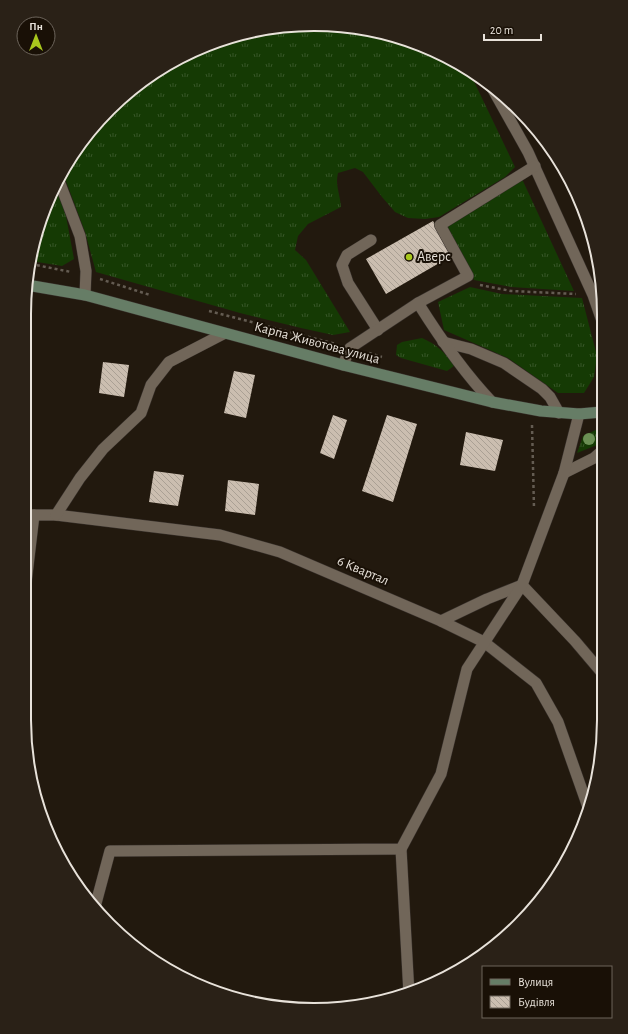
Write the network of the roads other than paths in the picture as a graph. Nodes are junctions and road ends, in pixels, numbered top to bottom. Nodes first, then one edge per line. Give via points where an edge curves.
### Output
1 (499, 100) edge
2 (535, 166) junction
3 (61, 187) edge
4 (371, 240) dead end
5 (33, 286) edge
6 (85, 295) junction
7 (418, 304) junction
8 (597, 306) edge
9 (378, 330) junction
10 (223, 334) junction
11 (443, 342) junction
12 (343, 365) junction
13 (492, 402) junction
14 (597, 412) edge
15 (559, 413) junction
16 (579, 414) junction
17 (597, 456) edge
18 (564, 473) junction
19 (56, 514) junction
20 (31, 515) edge
21 (522, 585) junction
22 (441, 621) junction
23 (484, 642) junction
24 (597, 667) edge
25 (585, 799) edge
26 (400, 849) junction
27 (97, 901) edge
28 (409, 987) edge

1 - 2 street
2 - 7 street via 440,225 468,276
2 - 8 street
3 - 6 street via 80,236 86,275
4 - 9 street via 348,255 342,265 348,283
5 - 6 main road, Карпа Животова улица
6 - 10 main road, Карпа Животова улица
7 - 9 street
7 - 11 street
9 - 12 street via 350,348
10 - 12 main road, Карпа Животова улица
10 - 19 street via 169,362 151,385 141,413 103,449
11 - 13 street via 475,385
11 - 15 street via 471,349 504,364 542,389
12 - 13 main road, Карпа Животова улица
13 - 15 main road, Карпа Животова улица
14 - 16 main road, Карпа Животова улица
15 - 16 main road, Карпа Животова улица
16 - 18 street
17 - 18 street
18 - 21 street
19 - 20 street, 6 Квартал
19 - 22 street, 6 Квартал via 220,535 280,552
21 - 22 street
21 - 23 street
21 - 24 street
22 - 23 street, 6 Квартал
23 - 25 street, 6 Квартал via 536,683 558,722
23 - 26 street via 467,669 441,774
26 - 27 street via 110,851
26 - 28 street

